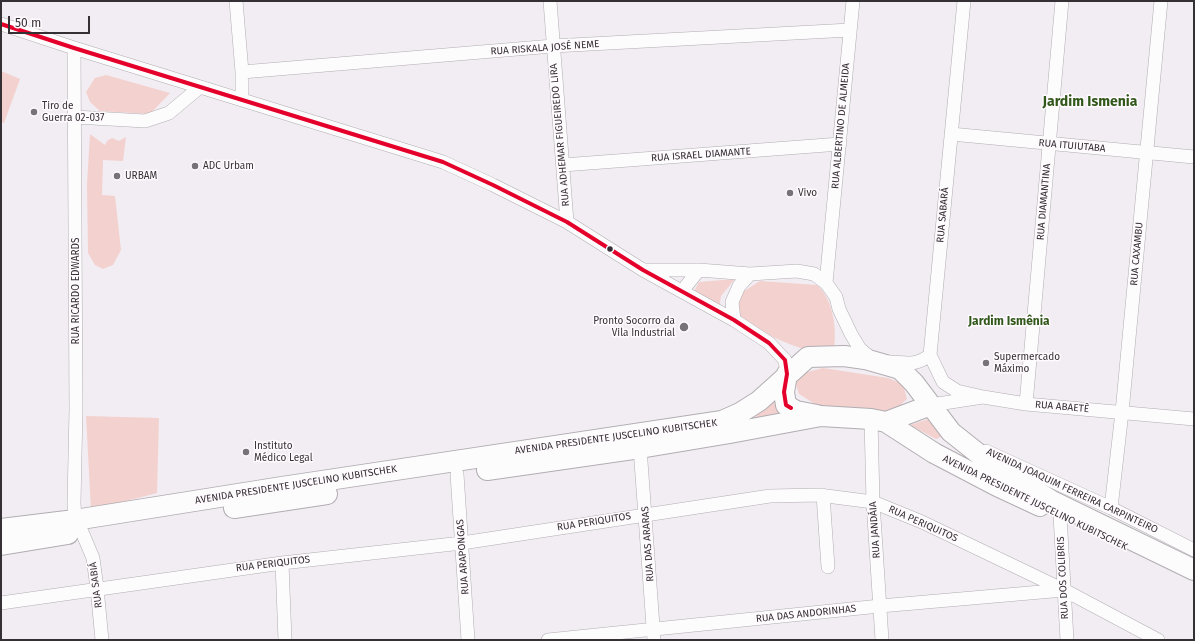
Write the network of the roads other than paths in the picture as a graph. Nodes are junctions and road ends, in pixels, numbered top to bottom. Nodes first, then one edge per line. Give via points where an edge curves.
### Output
1 (236, 1) edge
2 (550, 1) edge
3 (853, 1) edge
4 (964, 1) edge
5 (1062, 1) edge
6 (1160, 1) edge
7 (1, 24) edge
8 (850, 30) junction
9 (553, 46) junction
10 (74, 48) junction
11 (242, 72) junction
12 (200, 87) junction
13 (242, 100) junction
14 (75, 117) junction
15 (951, 134) junction
16 (840, 144) junction
17 (1049, 144) junction
18 (1146, 152) junction
19 (1194, 158) edge
20 (562, 165) junction
21 (567, 222) junction
22 (828, 251) junction
23 (643, 270) junction
24 (699, 270) junction
25 (750, 274) junction
26 (814, 274) junction
27 (826, 283) junction
28 (682, 291) junction
29 (734, 320) junction
30 (930, 355) junction
31 (875, 361) junction
32 (787, 374) junction
33 (983, 397) junction
34 (1026, 404) junction
35 (931, 405) junction
36 (1122, 412) junction
37 (821, 416) junction
38 (1194, 419) edge
39 (879, 420) junction
40 (951, 432) junction
41 (640, 448) junction
42 (457, 474) junction
43 (823, 495) junction
44 (873, 502) junction
45 (1111, 508) junction
46 (646, 514) junction
47 (1060, 515) junction
48 (78, 526) junction
49 (1, 529) edge
50 (462, 543) junction
51 (1, 545) edge
52 (1194, 550) edge
53 (282, 563) junction
54 (828, 567) dead end
55 (1194, 570) edge
56 (1194, 581) edge
57 (97, 588) junction
58 (1064, 590) junction
59 (1, 603) edge
60 (880, 606) junction
61 (654, 635) edge
62 (102, 640) edge
63 (285, 640) edge
64 (468, 640) edge
65 (548, 640) edge
66 (882, 640) edge
67 (1067, 640) edge
68 (1158, 640) edge

1 - 11 street
2 - 9 street, RUA ADHEMAR FIGUEIREDO LIRA
3 - 8 street, RUA ALBERTINO DE ALMEIDA
4 - 15 street, RUA SABARÁ
5 - 17 street, RUA DIAMANTINA
6 - 18 street, RUA CAXAMBU
7 - 10 street
8 - 9 street, RUA RISKALA JOSÉ NEME
8 - 16 street, RUA ALBERTINO DE ALMEIDA
9 - 11 street, RUA RISKALA JOSÉ NEME
9 - 20 street, RUA ADHEMAR FIGUEIREDO LIRA
10 - 12 street
10 - 14 street, RUA RICARDO EDWARDS
11 - 13 street
12 - 13 street
12 - 14 street via 169,113 145,121
13 - 21 street via 443,162
14 - 48 street, RUA RICARDO EDWARDS via 74,503
15 - 17 street, RUA ITUIUTABA
15 - 30 street, RUA SABARÁ
16 - 20 street, RUA ISRAEL DIAMANTE
16 - 22 street, RUA ALBERTINO DE ALMEIDA
17 - 18 street, RUA ITUIUTABA
17 - 34 street, RUA DIAMANTINA
18 - 19 street, RUA ITUIUTABA
18 - 36 street, RUA CAXAMBU
20 - 21 street, RUA ADHEMAR FIGUEIREDO LIRA
21 - 23 street
22 - 26 street, RUA ALBERTINO DE ALMEIDA
22 - 27 street, RUA ALBERTINO DE ALMEIDA
23 - 24 street
23 - 28 street
24 - 25 street
24 - 28 street
25 - 26 street
25 - 29 street via 739,286 732,302
26 - 27 street
27 - 31 street via 836,297 850,334 860,349
28 - 29 street
29 - 32 street via 768,343 785,360
30 - 31 street via 914,363
30 - 33 street via 943,382 957,391
31 - 32 main road, AVENIDA PRESIDENTE JUSCELINO KUBITSCHEK via 844,356 808,357
31 - 35 main road, AVENIDA PRESIDENTE JUSCELINO KUBITSCHEK via 900,369
32 - 37 main road via 784,392 786,405 796,411
32 - 48 main road, AVENIDA PRESIDENTE JUSCELINO KUBITSCHEK via 758,401 722,421 282,487
33 - 34 street, RUA ABAETÊ
33 - 35 street, RUA ABAETÊ
34 - 36 street, RUA ABAETÊ
35 - 39 main road
35 - 40 main road, AVENIDA PRESIDENTE JUSCELINO KUBITSCHEK
36 - 38 street, RUA ABAETÊ
36 - 45 street, RUA CAXAMBU
37 - 39 main road, AVENIDA PRESIDENTE JUSCELINO KUBITSCHEK
37 - 41 main road, AVENIDA PRESIDENTE JUSCELINO KUBITSCHEK
39 - 44 street, RUA JANDÁIA
39 - 47 main road, AVENIDA PRESIDENTE JUSCELINO KUBITSCHEK via 934,453
40 - 45 street, AVENIDA JOAQUIM FERREIRA CARPINTEIRO
40 - 55 main road, AVENIDA PRESIDENTE JUSCELINO KUBITSCHEK via 985,459 1052,501
41 - 42 main road, AVENIDA PRESIDENTE JUSCELINO KUBITSCHEK
41 - 46 street, RUA DAS ARARAS
42 - 48 main road, AVENIDA PRESIDENTE JUSCELINO KUBITSCHEK
42 - 50 street, RUA ARAPONGAS
43 - 44 street, RUA PERIQUITOS
43 - 46 street, RUA PERIQUITOS via 770,496
43 - 54 street
44 - 58 street, RUA PERIQUITOS via 922,522
44 - 60 street, RUA JANDÁIA
45 - 52 street, AVENIDA JOAQUIM FERREIRA CARPINTEIRO
46 - 50 street, RUA PERIQUITOS
46 - 61 street, RUA DAS ARARAS
47 - 56 main road, AVENIDA PRESIDENTE JUSCELINO KUBITSCHEK
47 - 58 street, RUA DOS COLIBRIS
48 - 49 main road, AVENIDA PRESIDENTE JUSCELINO KUBITSCHEK
48 - 51 main road, AVENIDA PRESIDENTE JUSCELINO KUBITSCHEK
48 - 57 street, RUA SABIÁ via 93,558
50 - 53 street, RUA PERIQUITOS
50 - 64 street, RUA ARAPONGAS
53 - 57 street, RUA PERIQUITOS
53 - 63 street
57 - 59 street, RUA PERIQUITOS
57 - 62 street, RUA SABIÁ
58 - 60 street, RUA DAS ANDORINHAS
58 - 67 street, RUA DOS COLIBRIS
58 - 68 street, RUA PERIQUITOS
60 - 61 street, RUA DAS ANDORINHAS
60 - 66 street, RUA JANDÁIA
61 - 65 street, RUA DAS ANDORINHAS

